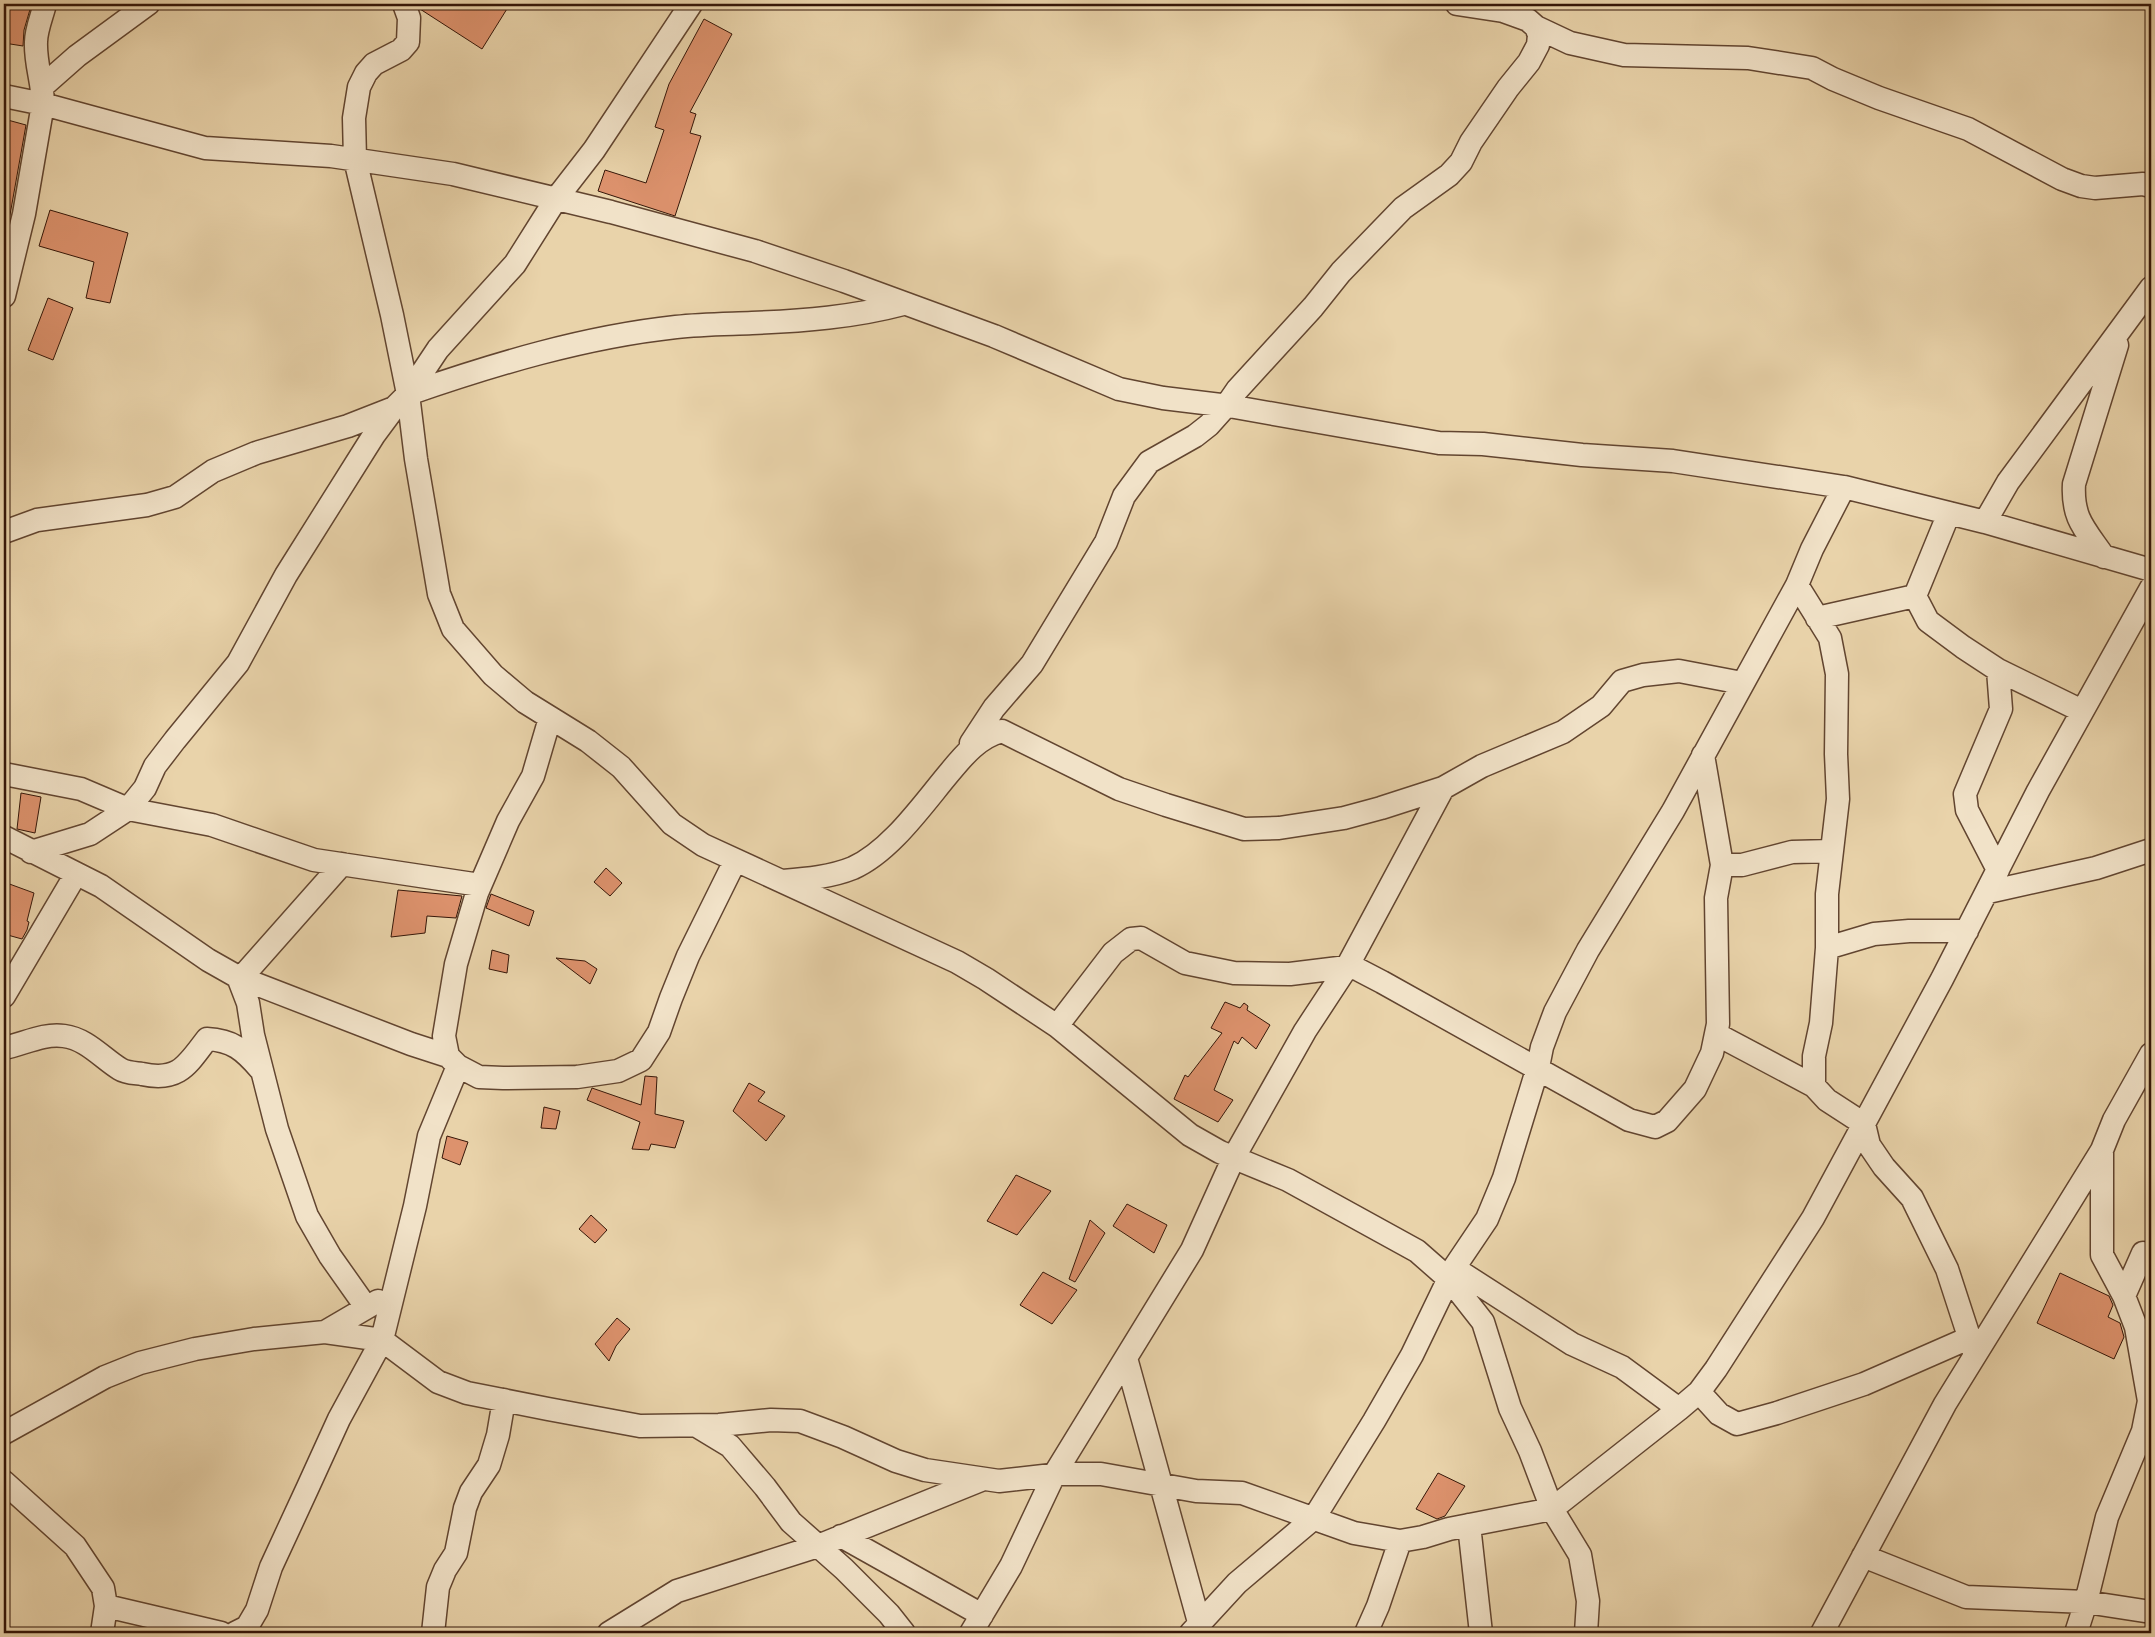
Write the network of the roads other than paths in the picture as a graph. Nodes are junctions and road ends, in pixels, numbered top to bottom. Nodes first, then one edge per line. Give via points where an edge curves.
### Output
1 (45, 4) edge
2 (148, 4) edge
3 (404, 4) edge
4 (691, 4) edge
5 (1457, 4) edge
6 (1536, 27) junction
7 (43, 95) junction
8 (4, 96) edge
9 (355, 158) junction
10 (2151, 186) edge
11 (556, 199) junction
12 (2151, 288) edge
13 (4, 296) edge
14 (903, 304) junction
15 (2121, 330) junction
16 (401, 401) junction
17 (1226, 406) junction
18 (1844, 487) junction
19 (1949, 512) junction
20 (1985, 522) junction
21 (4, 532) edge
22 (2104, 556) junction
23 (2151, 570) edge
24 (1797, 585) junction
25 (2151, 588) edge
26 (1915, 596) junction
27 (1817, 618) junction
28 (1998, 670) junction
29 (1742, 683) junction
30 (2082, 712) junction
31 (550, 718) junction
32 (964, 755) junction
33 (1703, 755) junction
34 (4, 774) edge
35 (1443, 788) junction
36 (128, 808) junction
37 (4, 837) edge
38 (2151, 850) edge
39 (1831, 851) junction
40 (31, 852) junction
41 (735, 862) junction
42 (342, 864) junction
43 (1722, 865) junction
44 (1998, 870) junction
45 (76, 874) junction
46 (782, 881) junction
47 (480, 885) junction
48 (1988, 892) junction
49 (1967, 931) junction
50 (1827, 948) junction
51 (1347, 967) junction
52 (240, 978) junction
53 (4, 996) edge
54 (1057, 1026) junction
55 (1716, 1034) junction
56 (4, 1048) edge
57 (2151, 1054) edge
58 (453, 1061) junction
59 (1538, 1068) junction
60 (261, 1070) junction
61 (1814, 1086) junction
62 (1864, 1124) junction
63 (2102, 1150) junction
64 (1234, 1158) junction
65 (2151, 1257) edge
66 (1452, 1274) junction
67 (394, 1293) junction
68 (2124, 1296) junction
69 (366, 1307) junction
70 (325, 1332) junction
71 (382, 1340) junction
72 (1972, 1347) junction
73 (1126, 1358) junction
74 (1699, 1392) junction
75 (504, 1400) junction
76 (1679, 1409) junction
77 (696, 1426) junction
78 (4, 1433) edge
79 (1054, 1475) junction
80 (982, 1479) junction
81 (4, 1482) edge
82 (1162, 1484) junction
83 (1552, 1509) junction
84 (1314, 1518) junction
85 (1469, 1525) junction
86 (841, 1536) junction
87 (1400, 1541) junction
88 (818, 1546) junction
89 (1863, 1556) junction
90 (2086, 1602) junction
91 (106, 1606) junction
92 (2151, 1612) edge
93 (976, 1624) edge
94 (1198, 1630) edge
95 (102, 1633) edge
96 (221, 1633) edge
97 (235, 1633) edge
98 (433, 1633) edge
99 (609, 1633) edge
100 (904, 1633) edge
101 (1366, 1633) edge
102 (1481, 1633) edge
103 (1586, 1633) edge
104 (1822, 1633) edge
105 (2076, 1633) edge

1 - 7 street via 36,41
2 - 7 street via 77,56
3 - 9 street via 409,18 408,42 401,50 374,64 359,87 354,118
4 - 11 street via 594,150
5 - 6 street via 1503,10 1528,20
6 - 10 street via 1570,43 1624,55 1748,58 1812,68 1879,98 1968,129 2081,186
6 - 17 street via 1538,46 1471,142 1461,162 1449,175 1403,208 1341,272
7 - 8 street
7 - 9 street via 205,148
7 - 13 street via 24,214
9 - 11 street via 453,174
9 - 16 street via 392,315
11 - 14 street via 755,251 844,280
11 - 16 street via 514,264 438,349
12 - 15 street
14 - 16 street via 825,318 677,327 598,339 484,368
14 - 17 street via 994,336 1119,389
15 - 20 street via 2008,482
15 - 22 street via 2074,484 2073,503 2080,523
16 - 21 street via 348,426 256,453 213,471 175,497 147,505 37,520
16 - 31 street via 416,459 439,594 452,629 492,675
16 - 36 street via 374,434 286,575 238,663 175,740 145,788
17 - 18 street via 1439,443 1673,461
17 - 32 street via 1196,436 1149,462 1124,496 1106,542 1032,664 994,708
18 - 19 street
18 - 24 street
19 - 20 street
19 - 26 street
20 - 22 street
22 - 23 street
24 - 27 street
24 - 29 street
25 - 30 street
26 - 27 street
26 - 28 street via 1928,621
27 - 39 street via 1830,638 1838,674 1838,800
28 - 30 street
28 - 44 street via 2000,708 1965,794 1967,810
29 - 33 street
29 - 35 street via 1680,671 1622,681 1601,706 1563,732 1482,766
30 - 44 street
31 - 41 street via 588,741 621,767 672,824
31 - 47 street via 533,776 508,821
32 - 35 street via 988,734 1002,730 1120,789 1244,829 1279,828 1344,818
32 - 46 street via 884,848 853,867 817,877
33 - 43 street
33 - 59 street via 1563,997 1542,1047
34 - 36 street via 81,789
35 - 51 street
36 - 40 street via 90,834
36 - 42 street via 212,825 314,860
37 - 40 street
38 - 48 street via 2096,868
39 - 43 street via 1792,852 1742,866
39 - 50 street
40 - 45 street
41 - 46 street
41 - 58 street via 688,956 659,1032 641,1060 618,1071 577,1077 503,1078 479,1077
42 - 47 street
42 - 52 street
43 - 55 street via 1716,898
44 - 48 street
45 - 52 street via 101,886 208,960
45 - 53 street
46 - 54 street via 957,962
47 - 58 street via 456,964 444,1036
48 - 49 street
49 - 50 street via 1874,934
49 - 62 street
50 - 61 street via 1821,1023 1814,1056
51 - 54 street via 1290,974 1234,973 1185,963 1141,938 1131,939 1113,953
51 - 59 street via 1382,982
51 - 64 street via 1305,1031
52 - 58 street
52 - 60 street
54 - 64 street via 1190,1135
55 - 59 street via 1712,1053 1695,1089 1667,1121 1655,1126 1629,1120
55 - 61 street
56 - 60 street via 46,1036 65,1036 84,1043 122,1070 155,1077 180,1071 190,1063 207,1038 222,1039 245,1051
57 - 63 street via 2114,1120
58 - 67 street via 429,1136
59 - 66 street via 1504,1178 1487,1220
60 - 69 street via 307,1216
61 - 62 street via 1827,1100
62 - 72 street via 1869,1145 1912,1198 1947,1269
62 - 74 street via 1812,1218
63 - 68 street via 2102,1255
63 - 72 street
64 - 66 street via 1288,1180
64 - 73 street via 1192,1250
65 - 68 street via 2143,1253
66 - 76 street via 1572,1344 1622,1367
66 - 83 street via 1483,1322 1510,1408
66 - 84 street via 1407,1363
67 - 69 street
67 - 71 street
68 - 90 street via 2136,1327 2149,1401 2143,1431 2107,1517
69 - 70 street
70 - 71 street
70 - 78 street via 195,1349 140,1363 105,1377
71 - 75 street via 438,1382 467,1393
71 - 97 street via 339,1419 271,1567 257,1610 247,1627
72 - 74 street via 1737,1424 1719,1414
72 - 89 street
73 - 79 street
73 - 82 street
74 - 76 street
75 - 77 street via 640,1426
75 - 98 street via 489,1465 471,1492 456,1553 438,1587
76 - 83 street
77 - 80 street via 800,1420 896,1461 925,1470
77 - 88 street via 730,1446 791,1522
79 - 80 street via 999,1481
79 - 82 street via 1101,1474
79 - 93 street via 1011,1566
80 - 86 street
81 - 91 street via 74,1546 103,1588
82 - 84 street via 1196,1491 1242,1493
82 - 94 street
83 - 85 street
83 - 103 street via 1580,1555 1588,1601
84 - 87 street via 1354,1533
84 - 94 street via 1238,1583
85 - 87 street
85 - 102 street
86 - 88 street
86 - 93 street
87 - 101 street
88 - 99 street via 677,1591
88 - 100 street via 844,1568
89 - 90 street via 1966,1597
89 - 104 street
90 - 92 street
90 - 105 street
91 - 95 street
91 - 96 street

